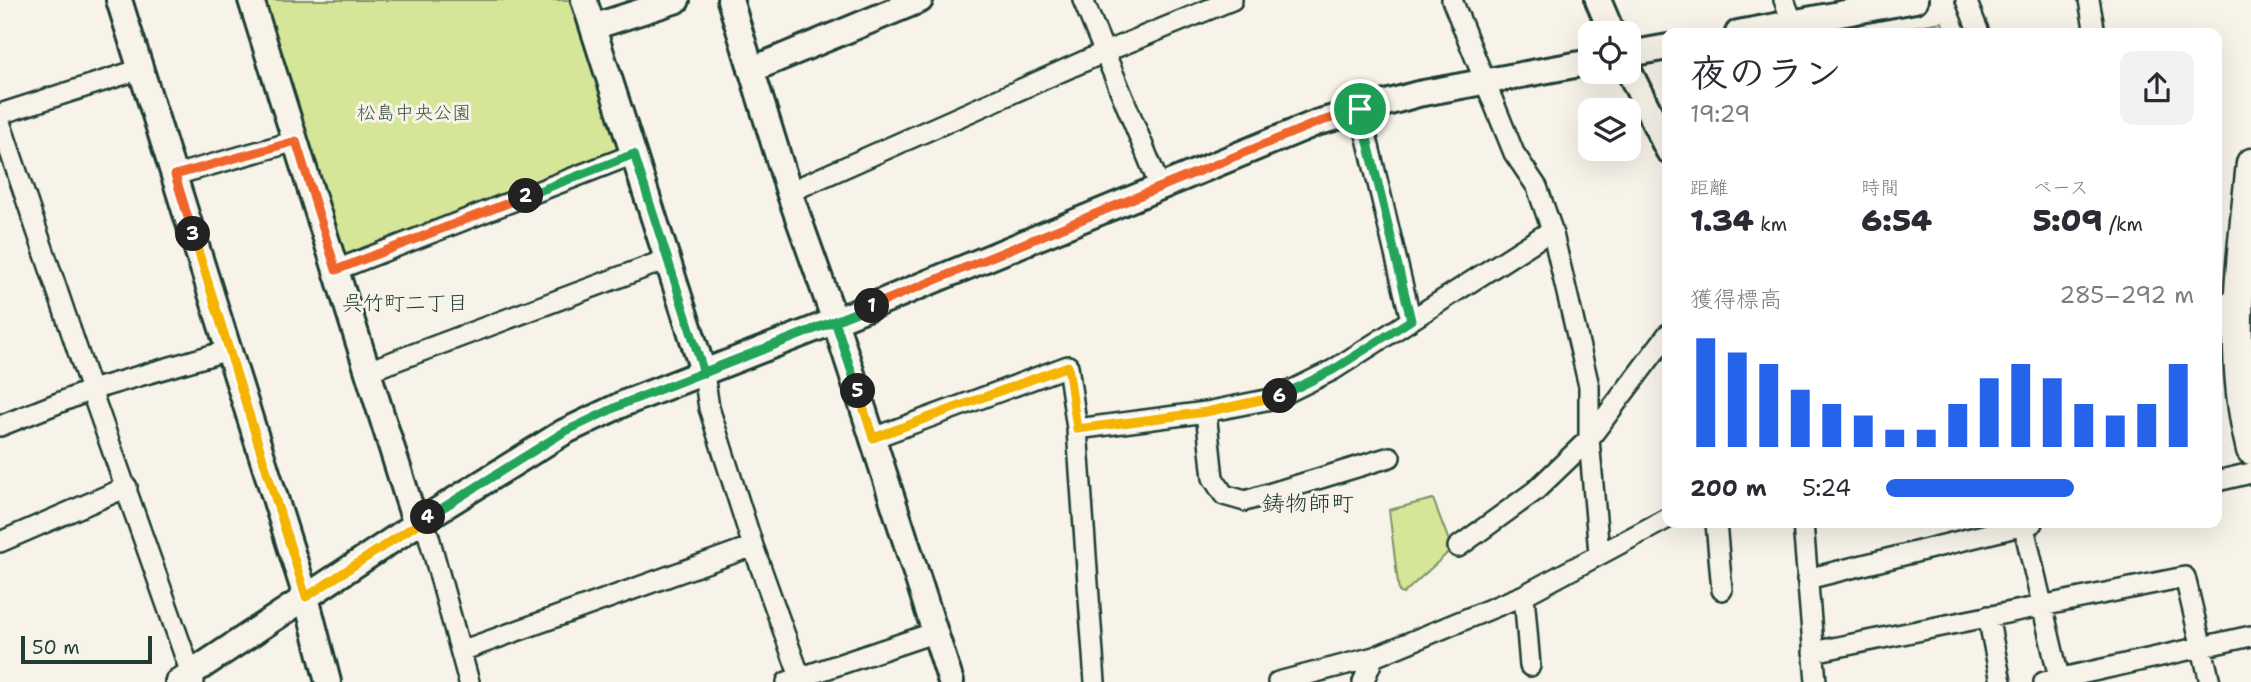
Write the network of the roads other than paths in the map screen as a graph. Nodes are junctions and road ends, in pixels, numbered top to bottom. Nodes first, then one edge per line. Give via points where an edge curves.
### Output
1 (119, 0) edge
2 (251, 0) edge
3 (584, 0) edge
4 (677, 0) edge
5 (730, 0) edge
6 (920, 0) edge
7 (1083, 0) edge
8 (1232, 0) edge
9 (1452, 0) edge
10 (1598, 0) edge
11 (1915, 0) edge
12 (1966, 0) edge
13 (2089, 0) edge
14 (881, 8) edge
15 (1788, 11) edge
16 (1607, 21) edge
17 (593, 27) junction
18 (1749, 28) edge
19 (1977, 28) edge
20 (2094, 28) edge
21 (1662, 48) edge
22 (1105, 52) junction
23 (1641, 52) edge
24 (1578, 64) edge
25 (141, 69) junction
26 (751, 70) junction
27 (1485, 82) junction
28 (1635, 84) edge
29 (1360, 109) junction
30 (0, 114) edge
31 (0, 121) edge
32 (1662, 138) edge
33 (296, 141) junction
34 (634, 154) junction
35 (2251, 163) edge
36 (175, 175) junction
37 (1160, 187) junction
38 (789, 192) junction
39 (1552, 230) junction
40 (668, 259) junction
41 (336, 270) junction
42 (2227, 304) edge
43 (1411, 320) junction
44 (835, 321) junction
45 (1662, 342) edge
46 (229, 350) junction
47 (368, 371) junction
48 (704, 373) junction
49 (91, 390) junction
50 (1206, 412) junction
51 (0, 426) edge
52 (1077, 429) junction
53 (873, 438) junction
54 (1588, 439) junction
55 (2251, 450) edge
56 (1390, 457) dead end
57 (2251, 474) edge
58 (2222, 480) edge
59 (127, 487) junction
60 (1662, 521) edge
61 (420, 522) junction
62 (1716, 528) edge
63 (1803, 528) edge
64 (2010, 528) edge
65 (2027, 528) edge
66 (0, 542) edge
67 (753, 546) junction
68 (1458, 547) dead end
69 (1599, 554) junction
70 (1807, 579) junction
71 (1722, 590) dead end
72 (1524, 595) junction
73 (306, 597) junction
74 (2042, 605) junction
75 (1987, 617) junction
76 (936, 632) junction
77 (2251, 636) edge
78 (2203, 646) junction
79 (461, 650) junction
80 (1814, 652) junction
81 (1374, 657) junction
82 (1530, 666) dead end
83 (188, 679) edge
84 (794, 680) edge
85 (2055, 681) edge
86 (328, 682) edge
87 (469, 682) edge
88 (951, 682) edge
89 (1095, 682) edge
90 (1278, 682) edge
91 (1363, 682) edge
92 (1816, 682) edge
93 (2001, 682) edge
94 (2210, 682) edge

1 - 25 street
2 - 33 street
3 - 17 street
4 - 17 street
5 - 26 street
6 - 14 street
7 - 22 street
8 - 22 street
9 - 27 street
10 - 16 street
11 - 15 street
12 - 19 street
13 - 20 street
14 - 26 street
15 - 18 street
17 - 34 street
21 - 23 street
22 - 37 street
22 - 38 street
24 - 27 street
25 - 30 street
25 - 36 street
26 - 38 street
27 - 29 street
27 - 39 street via 1514,153 1537,187
28 - 32 street
29 - 37 street
29 - 43 street
31 - 49 street
33 - 36 street
33 - 41 street
34 - 40 street
34 - 41 street
35 - 42 main road
36 - 46 street
37 - 44 street
38 - 44 street
39 - 43 street
39 - 54 street via 1589,386
40 - 47 street
40 - 48 street
41 - 47 street
42 - 55 main road
43 - 50 street via 1333,370 1276,398
44 - 48 street
44 - 53 street
45 - 54 street
46 - 49 street
46 - 73 street
47 - 61 street
48 - 61 street via 564,432
48 - 67 street via 709,408
49 - 51 street
49 - 59 street
50 - 52 street
50 - 56 street via 1213,478 1224,495 1245,501
52 - 53 street via 1068,366
52 - 89 street
53 - 76 street
54 - 68 street via 1535,491
54 - 69 street
57 - 58 street
59 - 66 street
59 - 83 street
60 - 69 street
61 - 73 street
61 - 79 street
62 - 71 street
63 - 70 street
64 - 70 street
65 - 74 street
67 - 79 street
67 - 84 street
69 - 72 street
70 - 80 street
72 - 81 street
72 - 82 street
73 - 83 street
73 - 86 street
74 - 75 street
74 - 78 street via 2185,577
74 - 85 street
75 - 80 street
75 - 93 street
76 - 84 street
76 - 88 street
77 - 78 street
78 - 85 street
78 - 94 street
79 - 87 street
80 - 92 street
81 - 90 street
81 - 91 street

